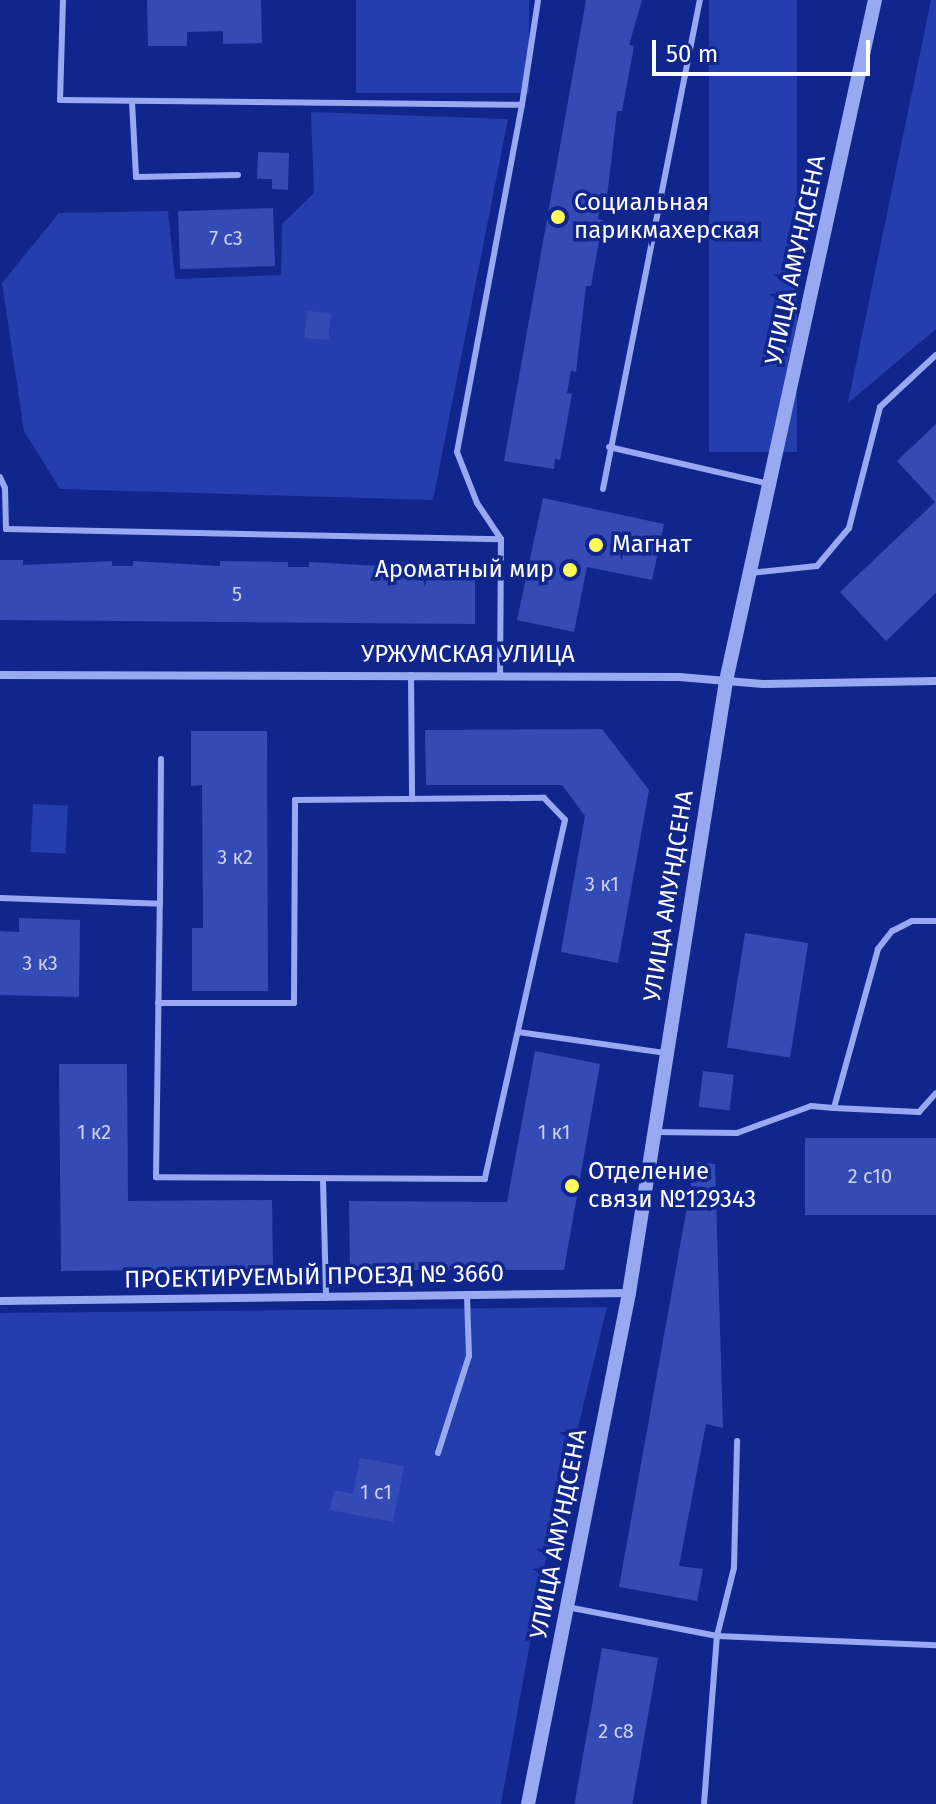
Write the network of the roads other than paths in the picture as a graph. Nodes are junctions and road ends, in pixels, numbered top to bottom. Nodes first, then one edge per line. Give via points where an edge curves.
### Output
1 (63, 0) edge
2 (538, 0) edge
3 (700, 0) edge
4 (875, 0) edge
5 (132, 102) junction
6 (522, 105) junction
7 (238, 175) dead end
8 (936, 355) edge
9 (609, 447) junction
10 (0, 477) edge
11 (769, 484) junction
12 (603, 489) dead end
13 (501, 539) junction
14 (750, 573) junction
15 (0, 675) edge
16 (411, 675) junction
17 (500, 675) junction
18 (934, 679) edge
19 (726, 681) junction
20 (161, 759) dead end
21 (412, 799) junction
22 (0, 898) edge
23 (160, 904) junction
24 (936, 921) edge
25 (158, 1003) junction
26 (518, 1032) junction
27 (667, 1053) junction
28 (936, 1093) edge
29 (834, 1108) junction
30 (654, 1132) junction
31 (323, 1180) junction
32 (629, 1293) junction
33 (467, 1295) junction
34 (326, 1298) junction
35 (0, 1301) edge
36 (737, 1441) dead end
37 (438, 1453) dead end
38 (567, 1607) junction
39 (717, 1636) junction
40 (936, 1645) edge
41 (528, 1804) edge
42 (704, 1804) edge

1 - 5 lane via 60,100
2 - 6 lane
3 - 9 lane
4 - 11 street, УЛИЦА АМУНДСЕНА
5 - 6 lane
5 - 7 lane via 136,177
6 - 13 lane via 457,452 477,503
8 - 14 lane via 880,407 849,528 817,566
9 - 11 lane
9 - 12 lane
10 - 13 lane via 6,529
11 - 14 street, УЛИЦА АМУНДСЕНА
13 - 17 lane
14 - 19 street, УЛИЦА АМУНДСЕНА
15 - 16 street, УРЖУМСКАЯ УЛИЦА
16 - 17 street, УРЖУМСКАЯ УЛИЦА
16 - 21 lane
17 - 19 street, УРЖУМСКАЯ УЛИЦА
18 - 19 street, УРЖУМСКАЯ УЛИЦА
19 - 27 street, УЛИЦА АМУНДСЕНА
20 - 23 lane
21 - 25 lane via 295,800 294,1003
21 - 26 lane via 544,798 565,820
22 - 23 lane
23 - 25 lane
24 - 29 lane via 912,921 892,931 878,949
25 - 31 lane via 156,1177
26 - 27 lane
26 - 31 lane via 485,1179
27 - 30 street, УЛИЦА АМУНДСЕНА
28 - 29 lane via 919,1112
29 - 30 lane via 811,1106 737,1133
30 - 32 street, УЛИЦА АМУНДСЕНА
31 - 34 lane
32 - 33 street, ПРОЕКТИРУЕМЫЙ ПРОЕЗД № 3660
32 - 38 street, УЛИЦА АМУНДСЕНА
33 - 34 street, ПРОЕКТИРУЕМЫЙ ПРОЕЗД № 3660
33 - 37 lane via 469,1356
34 - 35 street, ПРОЕКТИРУЕМЫЙ ПРОЕЗД № 3660
36 - 39 lane via 734,1568
38 - 39 lane
38 - 41 street, УЛИЦА АМУНДСЕНА
39 - 40 lane
39 - 42 lane

